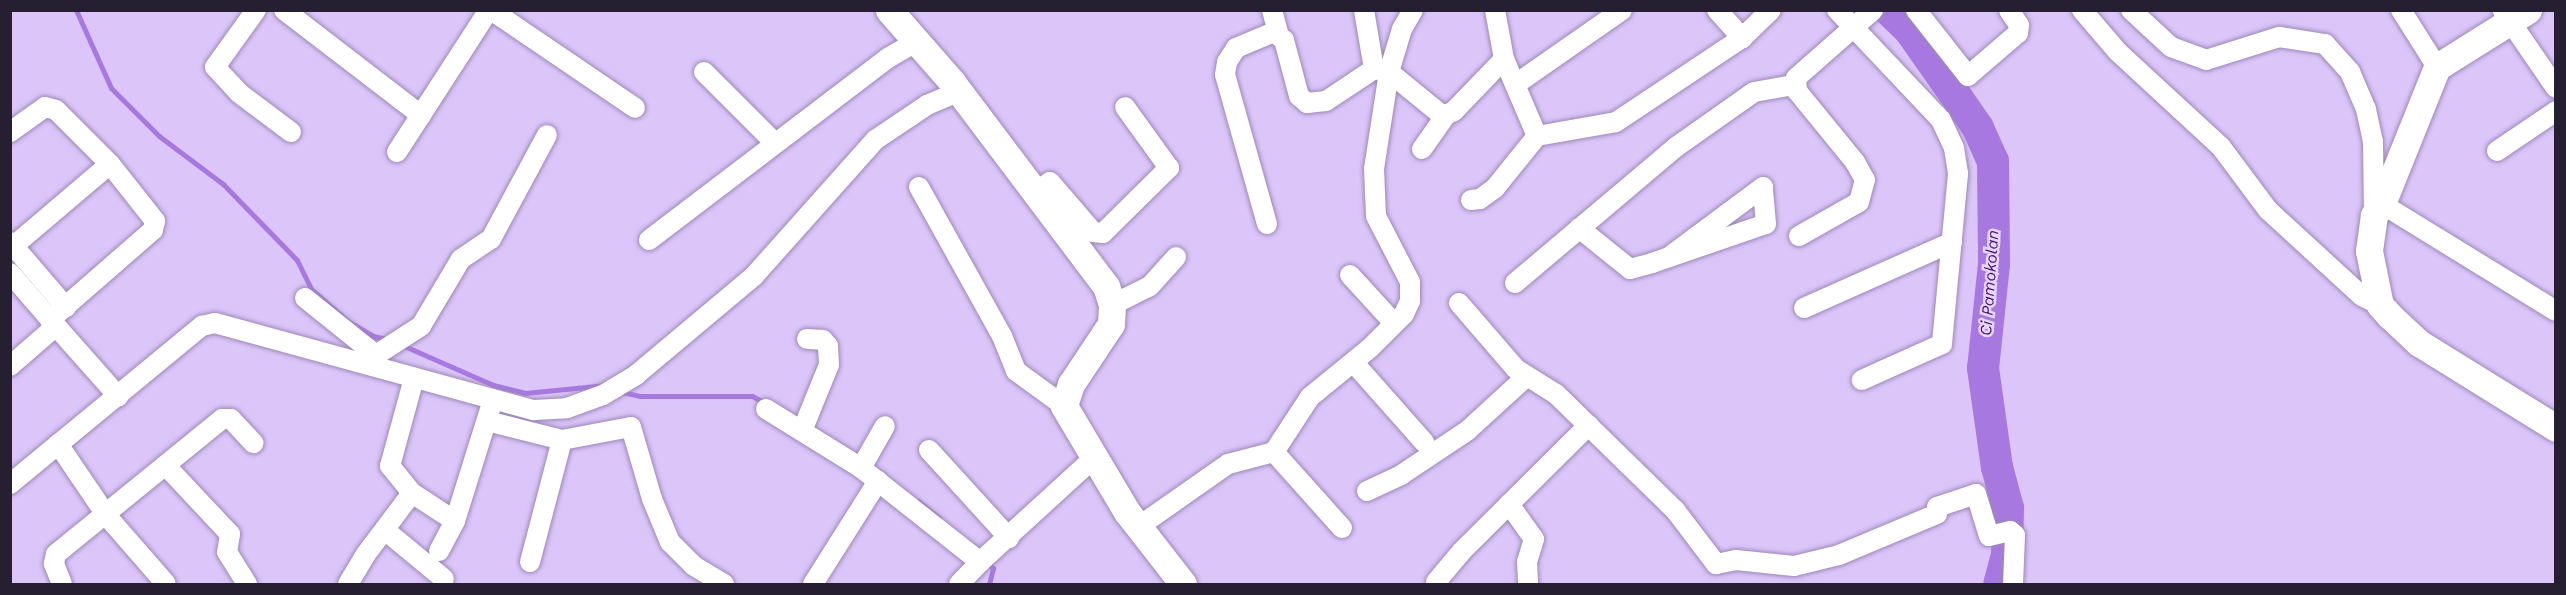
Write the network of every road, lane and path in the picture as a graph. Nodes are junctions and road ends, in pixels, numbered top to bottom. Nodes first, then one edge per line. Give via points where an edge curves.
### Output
1 (256, 10) edge
2 (284, 10) edge
3 (490, 10) edge
4 (889, 10) edge
5 (1272, 10) edge
6 (1364, 10) edge
7 (1413, 10) edge
8 (1495, 10) edge
9 (1622, 10) edge
10 (1717, 10) edge
11 (1771, 10) edge
12 (1838, 10) edge
13 (1873, 10) edge
14 (1916, 10) edge
15 (2009, 10) edge
16 (2082, 10) edge
17 (2131, 10) edge
18 (2401, 10) edge
19 (2514, 14) edge
20 (1857, 27) junction
21 (1279, 36) junction
22 (1742, 38) junction
23 (917, 41) junction
24 (1504, 59) junction
25 (2437, 67) junction
26 (1381, 70) junction
27 (704, 72) dead end
28 (1516, 84) junction
29 (1794, 85) junction
30 (2556, 88) edge
31 (958, 92) junction
32 (1125, 107) dead end
33 (635, 108) dead end
34 (2556, 111) edge
35 (421, 115) junction
36 (1446, 115) junction
37 (10, 132) edge
38 (291, 132) dead end
39 (547, 135) dead end
40 (1537, 136) junction
41 (775, 143) junction
42 (1422, 149) dead end
43 (2497, 151) dead end
44 (397, 152) dead end
45 (110, 164) junction
46 (920, 187) dead end
47 (1034, 193) junction
48 (1471, 200) dead end
49 (2375, 218) junction
50 (1267, 224) dead end
51 (1579, 228) junction
52 (1799, 236) dead end
53 (649, 240) dead end
54 (1952, 242) junction
55 (12, 246) edge
56 (1176, 256) dead end
57 (1670, 256) junction
58 (10, 273) edge
59 (1350, 275) dead end
60 (1515, 283) dead end
61 (305, 298) dead end
62 (1459, 303) dead end
63 (1112, 305) junction
64 (2380, 305) junction
65 (66, 307) junction
66 (1804, 308) dead end
67 (2556, 311) edge
68 (53, 323) junction
69 (1394, 323) junction
70 (807, 339) dead end
71 (375, 361) junction
72 (1354, 363) junction
73 (10, 366) edge
74 (1527, 376) junction
75 (414, 378) junction
76 (1862, 380) dead end
77 (118, 396) junction
78 (492, 400) junction
79 (1064, 406) junction
80 (766, 409) dead end
81 (487, 421) junction
82 (1590, 425) junction
83 (885, 426) dead end
84 (2556, 428) edge
85 (801, 431) junction
86 (562, 440) junction
87 (1424, 442) dead end
88 (253, 443) dead end
89 (58, 444) junction
90 (929, 450) dead end
91 (1275, 452) junction
92 (1094, 458) junction
93 (167, 467) junction
94 (861, 468) junction
95 (878, 481) junction
96 (10, 484) edge
97 (1367, 491) dead end
98 (412, 493) junction
99 (1509, 504) junction
100 (106, 515) junction
101 (455, 521) junction
102 (1138, 527) junction
103 (1342, 528) dead end
104 (386, 531) junction
105 (1009, 538) junction
106 (439, 551) dead end
107 (530, 561) dead end
108 (980, 562) junction
109 (444, 579) dead end
110 (1436, 582) dead end
111 (55, 583) edge
112 (166, 585) edge
113 (247, 585) edge
114 (348, 585) edge
115 (724, 585) edge
116 (813, 585) edge
117 (959, 585) edge
118 (1183, 585) edge
119 (1528, 585) edge
120 (2013, 585) edge

1 - 38 street via 215,67 238,93
2 - 35 street
3 - 33 street
3 - 35 street
4 - 23 street
5 - 21 street
6 - 26 street
7 - 26 street
8 - 24 street
9 - 28 street
10 - 22 street
11 - 22 street
12 - 20 street
13 - 20 street
14 - 15 street via 1968,76 2018,33 2019,25
16 - 64 street via 2118,52 2221,147 2268,210 2362,296
17 - 49 street via 2170,47 2206,60 2279,37 2325,44 2350,72 2366,109 2373,142
18 - 25 street
19 - 25 street
19 - 30 street
20 - 29 street via 1796,78
20 - 54 street via 1949,133 1958,174
21 - 26 street via 1284,40 1299,96 1307,103 1326,102
21 - 50 street via 1274,32 1236,48 1227,62 1225,75
22 - 40 street via 1617,122
23 - 31 street
23 - 41 street via 888,58
24 - 28 street
24 - 36 street
25 - 49 street
26 - 36 street via 1436,112
26 - 69 street via 1373,193 1376,216 1410,282 1410,301
27 - 41 street
28 - 40 street
29 - 51 street via 1754,92 1677,147
29 - 52 street via 1855,162 1864,180 1859,202
31 - 47 street
31 - 78 street via 927,105 875,140 754,276 624,384 567,408 534,410
32 - 47 street via 1169,168 1103,233 1093,232 1050,182
34 - 43 street
35 - 44 street
36 - 42 street
37 - 45 street via 45,107 52,108
39 - 71 street via 490,239 461,259 422,326
40 - 48 street via 1495,188 1480,199
41 - 53 street
45 - 55 street
45 - 65 street via 155,225
46 - 79 street via 1002,336 1016,371
47 - 63 street via 1093,268
49 - 64 street via 2370,267
49 - 67 street
51 - 57 street via 1630,268
51 - 60 street
54 - 66 street
54 - 76 street via 1942,344
55 - 65 street
56 - 63 street via 1150,286
57 - 57 street via 1766,224 1763,187 1705,226
58 - 68 street
59 - 69 street
61 - 71 street
62 - 74 street via 1516,369
63 - 79 street via 1111,324 1071,384
64 - 84 street via 2419,343
65 - 68 street
68 - 73 street
68 - 77 street
69 - 72 street
70 - 85 street via 823,340 828,346 829,365
71 - 75 street
71 - 77 street via 215,323 202,326
72 - 87 street
72 - 91 street via 1310,397
74 - 82 street via 1556,394
74 - 97 street via 1467,431 1401,475
75 - 78 street
75 - 98 street via 390,466
77 - 89 street
78 - 81 street
79 - 92 street
80 - 85 street
81 - 86 street
81 - 101 street
82 - 99 street
82 - 120 street via 1675,510 1716,564 1736,560 1794,566 1839,555 1937,514 1937,507 1976,494 1988,535 2015,535
83 - 94 street
85 - 94 street
86 - 107 street
86 - 115 street via 631,427 652,499 670,542 687,560
88 - 93 street via 231,419 222,419
89 - 96 street
89 - 100 street
90 - 105 street
91 - 102 street via 1228,464
91 - 103 street
92 - 102 street
92 - 105 street
93 - 100 street
93 - 113 street via 230,534 227,552
94 - 95 street
95 - 108 street
95 - 116 street
98 - 101 street
98 - 104 street
99 - 110 street
99 - 119 street via 1534,538 1527,562
100 - 111 street via 56,555
100 - 112 street
101 - 106 street
102 - 118 street
104 - 109 street
104 - 114 street via 366,554
105 - 108 street
108 - 117 street

